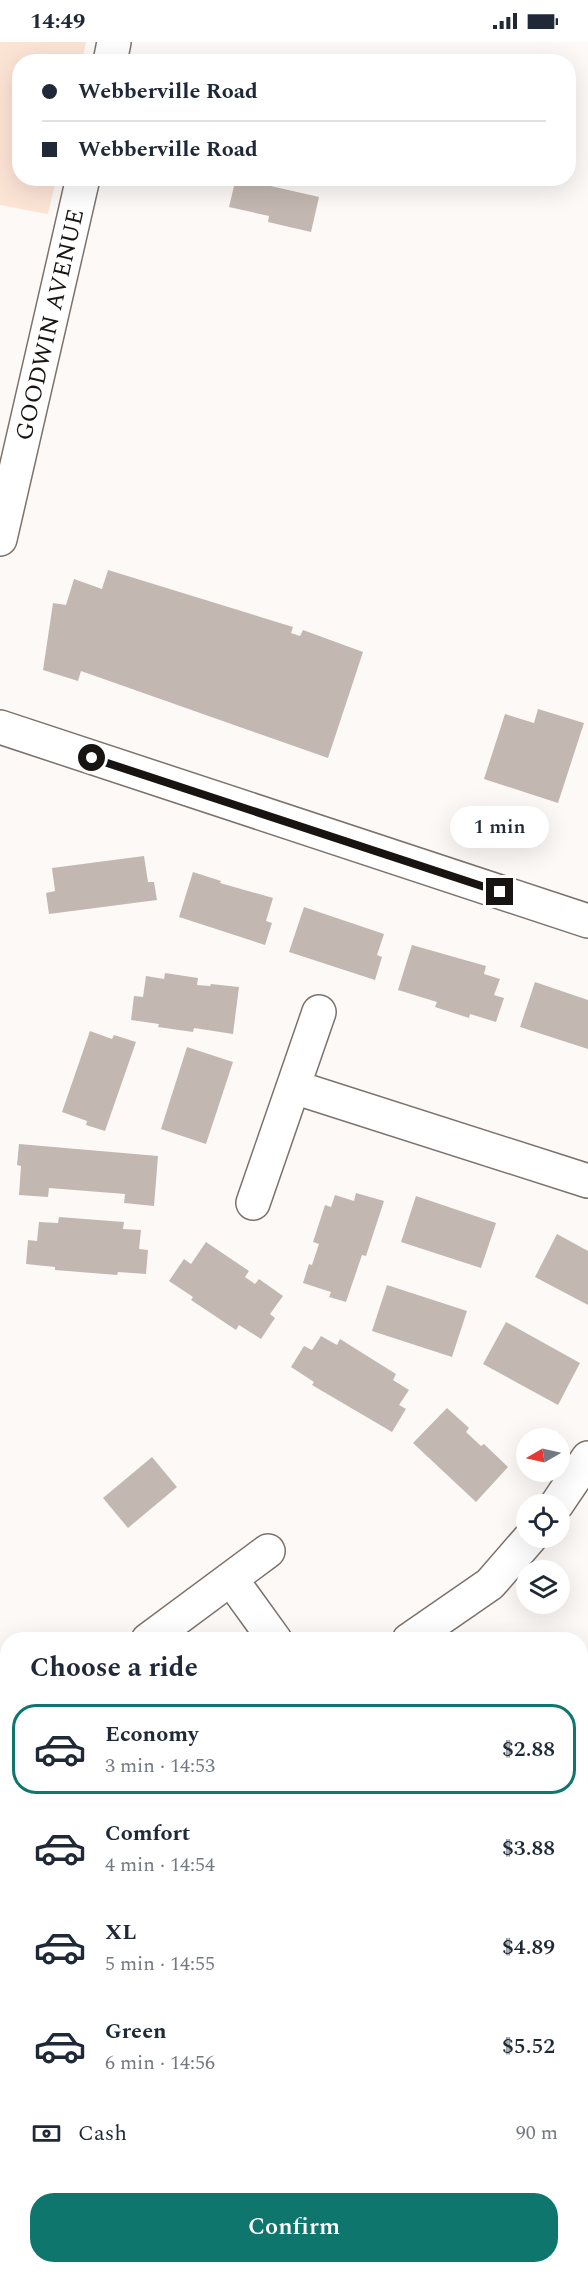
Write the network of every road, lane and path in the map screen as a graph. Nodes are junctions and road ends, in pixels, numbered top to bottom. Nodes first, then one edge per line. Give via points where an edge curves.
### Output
1 (81, 186) edge
2 (0, 539) edge
3 (0, 727) edge
4 (588, 921) edge
5 (319, 1012) dead end
6 (294, 1087) junction
7 (588, 1181) edge
8 (253, 1203) dead end
9 (588, 1458) edge
10 (564, 1494) edge
11 (521, 1548) edge
12 (268, 1551) dead end
13 (231, 1579) junction
14 (159, 1632) edge
15 (268, 1632) edge
16 (421, 1632) edge

1 - 2 street, GOODWIN AVENUE
3 - 4 street
5 - 6 street
6 - 7 street
6 - 8 street
9 - 10 street
11 - 16 street via 490,1584
12 - 13 street
13 - 14 street
13 - 15 street

